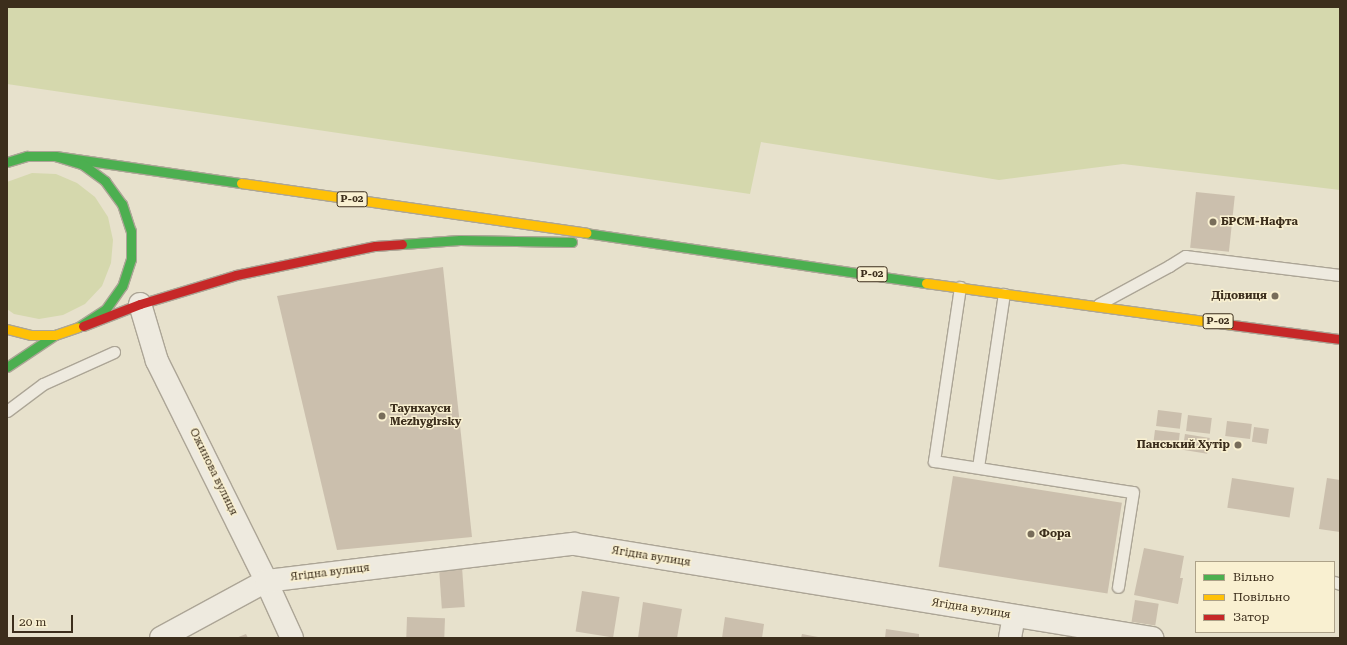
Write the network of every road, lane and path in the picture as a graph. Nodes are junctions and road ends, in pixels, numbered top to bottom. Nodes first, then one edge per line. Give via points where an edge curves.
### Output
1 (7, 152) edge
2 (27, 156) junction
3 (55, 156) junction
4 (7, 162) edge
5 (648, 242) junction
6 (1340, 275) edge
7 (960, 287) junction
8 (1004, 294) junction
9 (140, 304) junction
10 (1096, 306) junction
11 (83, 326) junction
12 (7, 329) edge
13 (55, 335) junction
14 (1340, 339) edge
15 (114, 352) dead end
16 (7, 367) edge
17 (7, 411) edge
18 (978, 467) junction
19 (266, 581) junction
20 (1118, 587) dead end
21 (1014, 616) junction
22 (161, 638) edge
23 (292, 638) edge
24 (1010, 638) edge
25 (1152, 638) edge

1 - 2 main road, Р-02
2 - 3 main road, Р-02
2 - 4 main road, Р-02
3 - 5 main road, Р-02
3 - 11 main road, Р-02 via 82,164 105,181 122,204 131,231 131,259 122,286 106,309
5 - 7 main road, Р-02
5 - 9 main road, Р-02 via 460,240 375,246 236,275
6 - 10 lane via 1186,256
7 - 8 main road, Р-02
7 - 18 lane via 934,461
8 - 10 main road, Р-02
8 - 18 lane
9 - 11 main road, Р-02
9 - 19 street, Ожинова вулиця via 158,360
10 - 14 main road, Р-02
11 - 13 main road, Р-02
12 - 13 main road, Р-02 via 31,335
13 - 16 main road
15 - 17 lane via 43,384
18 - 20 lane via 1133,492
19 - 21 street, Ягідна вулиця via 574,544
19 - 22 street, Ягідна вулиця
19 - 23 street, Ожинова вулиця
21 - 24 street
21 - 25 street, Ягідна вулиця

